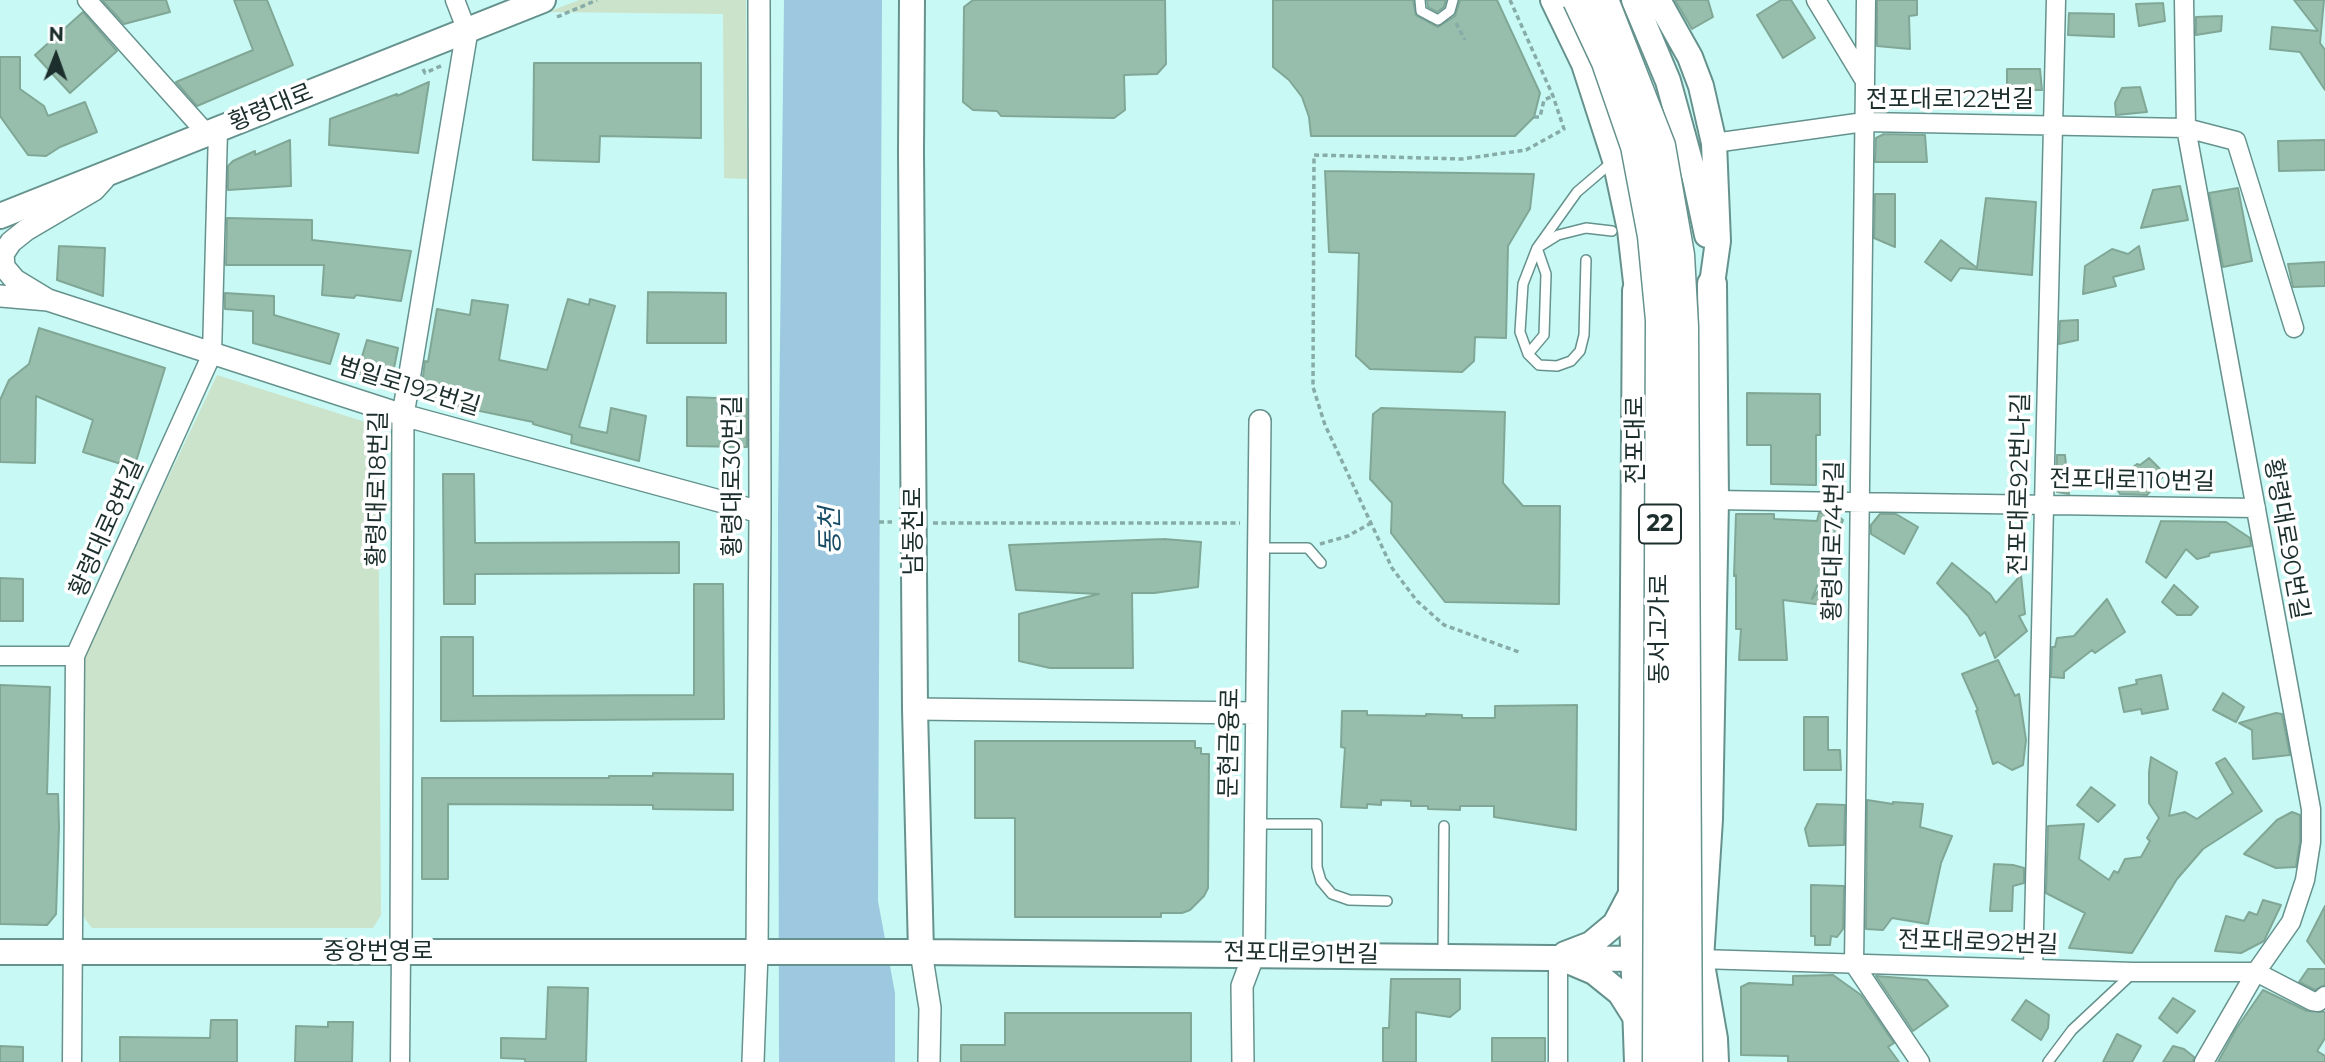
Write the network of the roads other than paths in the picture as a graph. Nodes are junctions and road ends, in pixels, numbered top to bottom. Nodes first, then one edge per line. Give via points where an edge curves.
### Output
1 (87, 0) edge
2 (455, 0) edge
3 (543, 0) edge
4 (759, 0) edge
5 (912, 0) edge
6 (1420, 0) edge
7 (1453, 0) edge
8 (1553, 0) edge
9 (1578, 0) edge
10 (1603, 0) edge
11 (1634, 0) edge
12 (1658, 0) edge
13 (1816, 0) edge
14 (1866, 0) edge
15 (2056, 0) edge
16 (2184, 0) edge
17 (467, 31) junction
18 (1865, 81) junction
19 (1864, 122) junction
20 (2053, 125) junction
21 (2186, 128) junction
22 (213, 132) junction
23 (1714, 143) junction
24 (1615, 160) junction
25 (109, 173) junction
26 (0, 216) edge
27 (26, 230) junction
28 (1612, 231) dead end
29 (0, 243) edge
30 (1537, 248) junction
31 (1586, 260) dead end
32 (1712, 284) junction
33 (1637, 291) joint
34 (0, 296) edge
35 (48, 300) junction
36 (2294, 328) dead end
37 (212, 354) junction
38 (1528, 354) junction
39 (403, 415) junction
40 (1260, 421) dead end
41 (1714, 500) junction
42 (1859, 502) junction
43 (2044, 505) junction
44 (2256, 508) junction
45 (760, 512) junction
46 (1258, 548) junction
47 (1321, 563) dead end
48 (0, 656) edge
49 (75, 656) junction
50 (915, 709) junction
51 (1256, 713) junction
52 (1634, 802) junction
53 (1708, 819) junction
54 (1255, 824) junction
55 (1444, 826) dead end
56 (1633, 890) junction
57 (1387, 901) dead end
58 (401, 952) junction
59 (757, 952) junction
60 (912, 952) junction
61 (0, 953) edge
62 (72, 953) junction
63 (1254, 954) junction
64 (1443, 956) junction
65 (1558, 957) junction
66 (1637, 959) junction
67 (1699, 959) junction
68 (1854, 964) junction
69 (2033, 969) junction
70 (2134, 972) junction
71 (2256, 972) junction
72 (2325, 996) edge
73 (1639, 1023) junction
74 (72, 1062) edge
75 (400, 1062) edge
76 (753, 1062) edge
77 (929, 1062) edge
78 (1243, 1062) edge
79 (1558, 1062) edge
80 (1639, 1062) edge
81 (1658, 1062) edge
82 (1687, 1062) edge
83 (1697, 1062) edge
84 (1714, 1062) edge
85 (1920, 1062) edge
86 (2048, 1062) edge
87 (2204, 1062) edge

1 - 22 street
2 - 17 street
3 - 17 main road, 황령대로
4 - 45 street, 황령대로30번길
5 - 50 main road, 남동천로 via 903,523
6 - 7 lane via 1421,10 1438,20 1450,11
8 - 24 main road, 전포대로 via 1584,64
9 - 81 highway, 동서고가로 / 22, bridge via 1607,62 1636,146 1653,236 1661,320
10 - 82 highway, 동서고가로 / 22, bridge via 1660,146 1679,255
11 - 32 main road via 1675,105 1705,222
12 - 23 main road via 1694,66
13 - 18 street
14 - 18 street, 황령대로74번길
15 - 20 street, 전포대로92번나길
16 - 21 street, 황령대로90번길
17 - 22 main road, 황령대로
17 - 39 street, 황령대로18번길
18 - 19 street, 황령대로74번길
19 - 20 street, 전포대로122번길
19 - 23 street, 전포대로122번길
19 - 42 street, 황령대로74번길
20 - 21 street, 전포대로122번길
20 - 43 street, 전포대로92번나길
21 - 36 street, 전포대로122번길 via 2236,141
21 - 44 street, 황령대로90번길
22 - 25 main road, 황령대로
22 - 37 street, 황령대로8번길
23 - 32 main road via 1718,241
24 - 30 lane via 1577,192
24 - 33 main road, 전포대로
25 - 26 main road, 황령대로
25 - 27 street via 94,190
27 - 29 street
27 - 35 street via 3,254 5,267 15,280
28 - 30 lane via 1586,228 1558,235
30 - 38 lane via 1522,284 1520,332
30 - 38 lane via 1546,274 1545,335
31 - 38 lane via 1580,351 1557,366 1539,365
32 - 41 main road
33 - 52 main road, 전포대로
34 - 35 street
35 - 37 street, 범일로192번길
37 - 39 street, 범일로192번길
37 - 49 street, 황령대로8번길
39 - 45 street, 범일로192번길
39 - 58 street, 황령대로18번길
40 - 46 street, 문현금융로
41 - 42 street, 전포대로110번길
41 - 53 main road
42 - 43 street, 전포대로110번길
42 - 68 street, 황령대로74번길
43 - 44 street, 전포대로110번길
43 - 69 street, 전포대로92번나길
44 - 71 street, 황령대로90번길 via 2311,809 2311,842 2291,922
45 - 59 street, 황령대로30번길
46 - 47 lane via 1308,548
46 - 51 street, 문현금융로
48 - 49 street
49 - 62 street, 황령대로8번길
50 - 51 street
50 - 60 main road, 남동천로
51 - 54 street, 문현금융로
52 - 53 main road via 1658,836 1691,837
52 - 56 main road, 전포대로
53 - 67 main road
54 - 57 lane via 1317,824 1317,867 1332,894 1349,900
54 - 63 street, 문현금융로
55 - 64 lane
56 - 65 main road via 1615,924 1591,944
56 - 66 main road, 전포대로
58 - 59 main road, 중앙번영로
58 - 62 main road, 중앙번영로
58 - 75 street
59 - 60 main road, 중앙번영로
59 - 76 street, 황령대로30번길
60 - 63 main road, 전포대로91번길
60 - 77 street, 남동천로 via 930,1008
61 - 62 main road, 중앙번영로
62 - 74 street, 황령대로8번길
63 - 64 main road, 전포대로91번길
63 - 78 street, 문현금융로 via 1242,986
64 - 65 main road, 전포대로91번길
65 - 66 main road, 전포대로91번길
65 - 73 main road via 1594,972 1620,993
65 - 79 street
66 - 67 main road, 전포대로91번길
66 - 73 main road, 전포대로
67 - 68 street, 전포대로92번길
67 - 83 main road
67 - 84 main road
68 - 69 street, 전포대로92번길
68 - 85 street
69 - 70 street, 전포대로92번길
70 - 71 street, 전포대로92번길
70 - 86 lane via 2072,1030
71 - 72 street via 2312,1001
71 - 87 street, 황령대로90번길
73 - 80 main road, 전포대로

